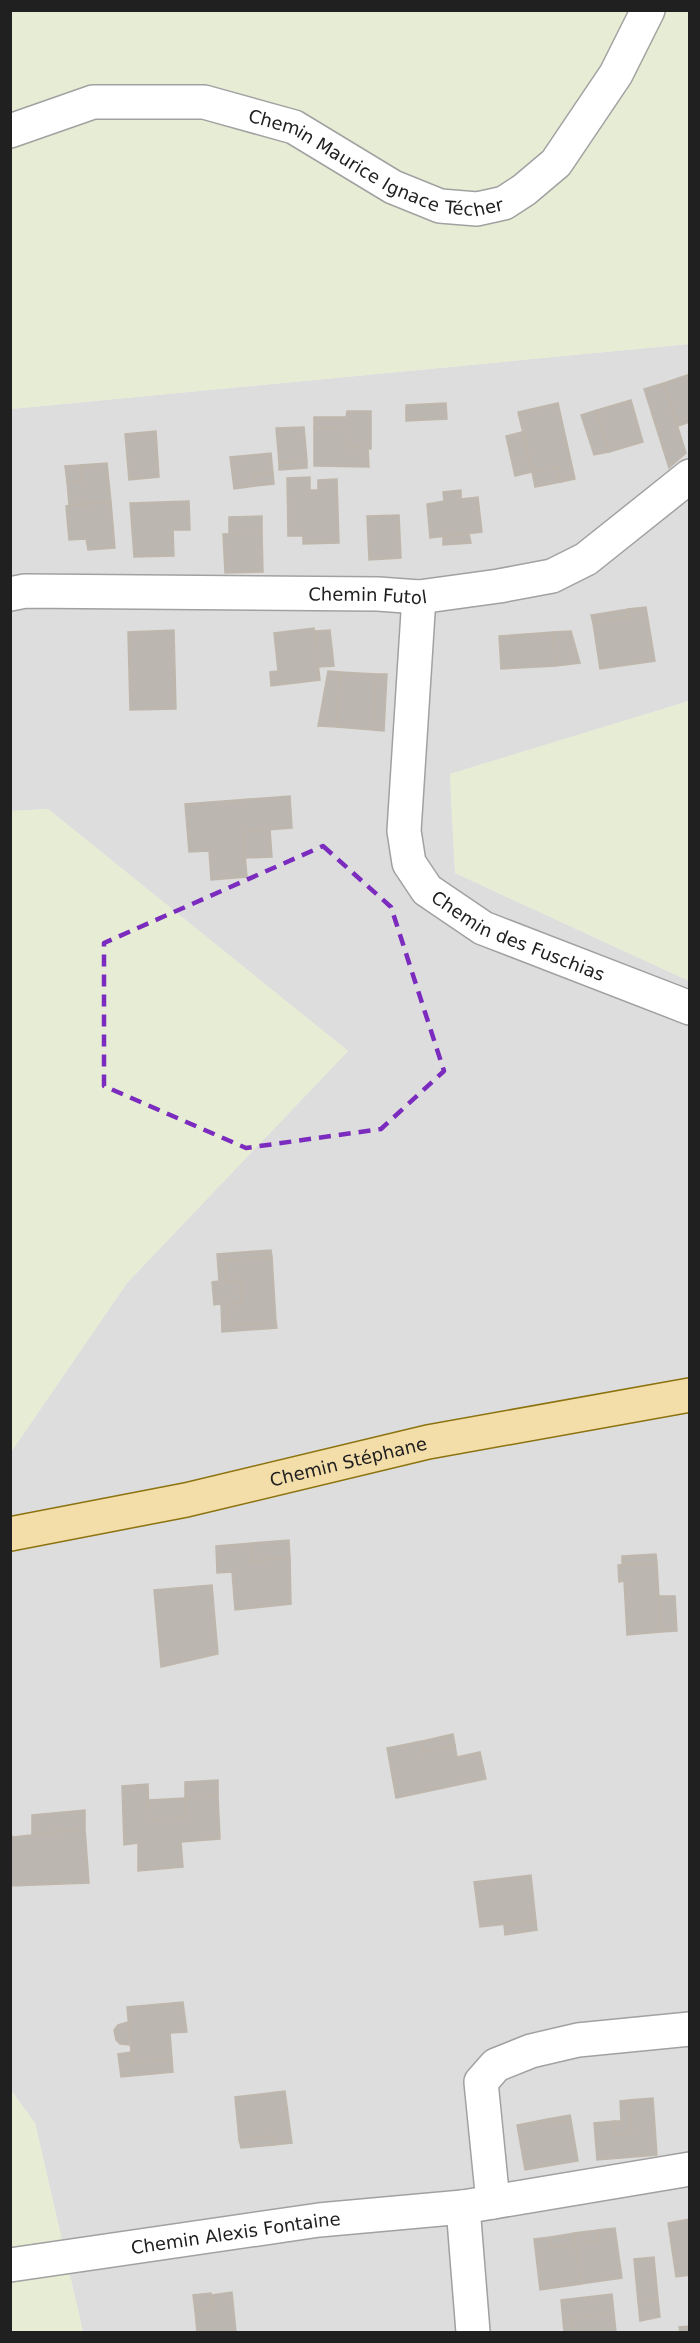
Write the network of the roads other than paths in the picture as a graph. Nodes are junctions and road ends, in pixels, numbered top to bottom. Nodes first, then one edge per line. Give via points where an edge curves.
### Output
1 (648, 10) edge
2 (10, 131) edge
3 (690, 476) edge
4 (10, 594) edge
5 (419, 597) junction
6 (690, 1008) edge
7 (690, 1395) edge
8 (10, 1534) edge
9 (690, 2029) edge
10 (690, 2169) edge
11 (478, 2205) junction
12 (10, 2265) edge
13 (473, 2332) edge

1 - 2 street, Chemin Maurice Ignace Técher via 616,74 556,163 504,203 477,209 440,206 393,187 294,127 204,102 93,102
3 - 5 street, Chemin Futol via 586,559 552,576
4 - 5 street, Chemin Futol via 37,591
5 - 6 street, Chemin des Fuschias via 404,831 409,863 427,890 483,928
7 - 8 main road, Chemin Stéphane via 428,1442 186,1500
9 - 11 street via 578,2040 531,2051 496,2065 481,2082
10 - 11 street, Chemin Alexis Fontaine
11 - 12 street, Chemin Alexis Fontaine via 319,2220
11 - 13 street

